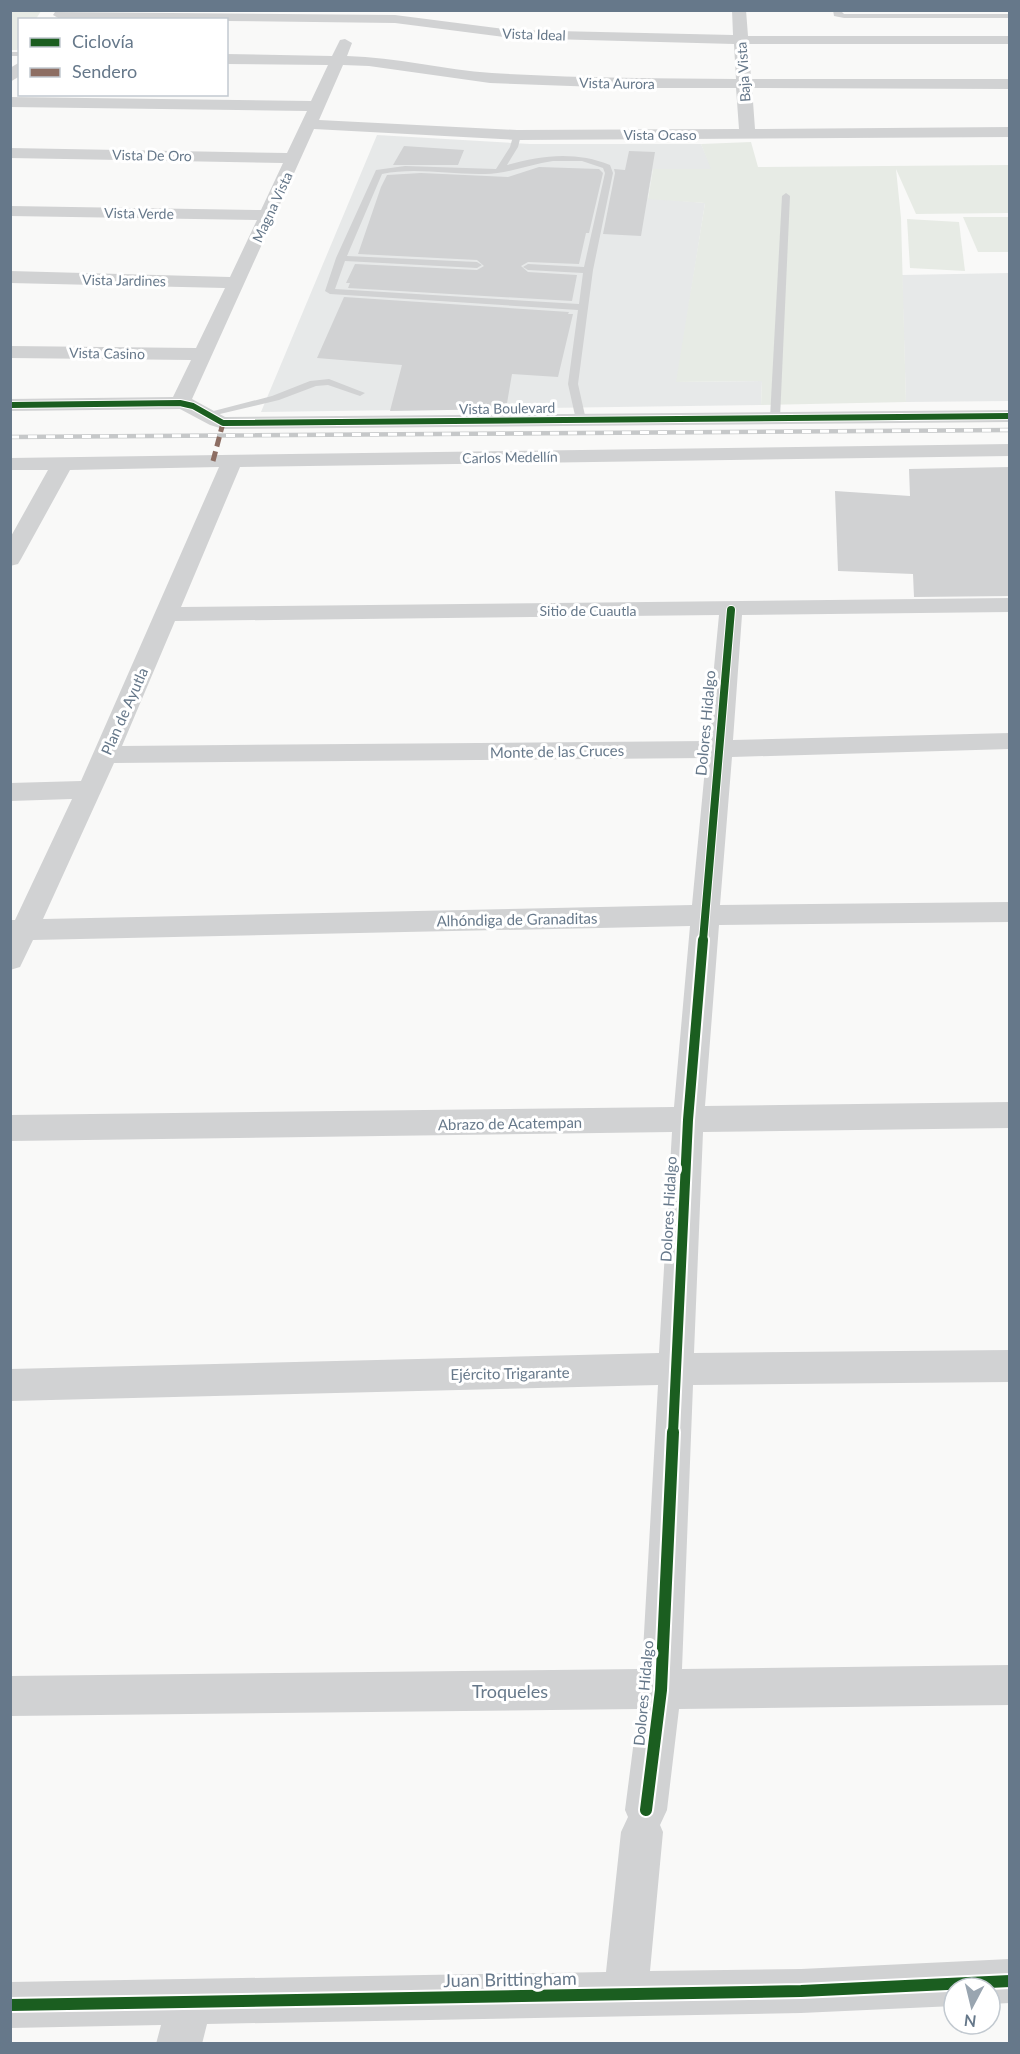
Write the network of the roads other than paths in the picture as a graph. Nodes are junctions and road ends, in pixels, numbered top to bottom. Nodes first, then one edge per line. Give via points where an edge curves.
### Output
1 (739, 10) edge
2 (836, 10) edge
3 (906, 13) edge
4 (359, 14) edge
5 (59, 15) edge
6 (1010, 15) edge
7 (740, 40) junction
8 (1010, 40) edge
9 (228, 59) edge
10 (337, 60) junction
11 (1010, 84) edge
12 (743, 85) junction
13 (10, 102) edge
14 (317, 106) junction
15 (310, 124) junction
16 (1010, 132) edge
17 (747, 134) junction
18 (517, 135) junction
19 (10, 153) edge
20 (294, 158) junction
21 (499, 171) junction
22 (786, 196) dead end
23 (10, 211) edge
24 (268, 215) junction
25 (341, 258) junction
26 (477, 265) dead end
27 (528, 267) dead end
28 (588, 270) junction
29 (10, 277) edge
30 (237, 283) junction
31 (582, 308) junction
32 (10, 352) edge
33 (203, 354) junction
34 (360, 393) dead end
35 (180, 403) junction
36 (10, 405) edge
37 (207, 414) junction
38 (1010, 416) edge
39 (775, 418) junction
40 (581, 420) junction
41 (1010, 450) edge
42 (232, 461) junction
43 (10, 464) edge
44 (62, 464) junction
45 (10, 559) edge
46 (1010, 605) edge
47 (731, 609) junction
48 (166, 614) junction
49 (1010, 741) edge
50 (718, 749) junction
51 (105, 755) junction
52 (90, 790) junction
53 (10, 792) edge
54 (1010, 912) edge
55 (704, 915) junction
56 (17, 930) edge
57 (10, 959) edge
58 (1010, 1115) edge
59 (688, 1120) junction
60 (10, 1128) edge
61 (1010, 1366) edge
62 (675, 1369) junction
63 (10, 1385) edge
64 (1010, 1685) edge
65 (661, 1690) junction
66 (10, 1696) edge
67 (1010, 1981) edge
68 (626, 1993) junction
69 (190, 2002) junction
70 (10, 2005) edge
71 (180, 2043) edge

1 - 7 street, Baja Vista
2 - 3 lane via 844,16
3 - 6 lane
4 - 5 street, Vista Ideal
4 - 7 street, Vista Ideal via 512,34
4 - 10 street, Magna Vista
7 - 8 street, Vista Ideal
7 - 12 street, Baja Vista
9 - 10 street, Vista Aurora
10 - 12 street, Vista Aurora via 490,78
10 - 14 street, Magna Vista
11 - 12 street, Vista Aurora
12 - 17 street, Baja Vista
13 - 14 street
14 - 15 street, Magna Vista
15 - 18 street, Vista Ocaso
15 - 20 street, Magna Vista
16 - 17 street, Vista Ocaso
17 - 18 street, Vista Ocaso
18 - 21 lane
19 - 20 street, Vista De Oro
20 - 24 street, Magna Vista
21 - 25 lane via 380,172
21 - 28 lane via 520,163 560,159 581,159 608,167
22 - 39 lane
23 - 24 street, Vista Verde
24 - 30 street, Magna Vista
25 - 26 lane
25 - 31 lane via 330,291
27 - 28 lane
28 - 31 lane
29 - 30 street, Vista Jardines
30 - 33 street, Magna Vista
31 - 40 lane via 573,384
32 - 33 street, Vista Casino
33 - 35 street, Magna Vista
34 - 37 lane via 329,382 314,383 275,398
35 - 36 street, Vista Boulevard
35 - 37 street, Vista Boulevard via 195,405
37 - 40 street, Vista Boulevard via 223,423
38 - 39 street, Vista Boulevard
39 - 40 street, Vista Boulevard
41 - 42 street, Carlos Medellín
42 - 44 street, Carlos Medellín
42 - 48 street, Plan de Ayutla
43 - 44 street, Carlos Medellín
44 - 45 street
46 - 47 street, Sitio de Cuautla
47 - 48 street, Sitio de Cuautla
47 - 50 street, Dolores Hidalgo
48 - 51 street, Plan de Ayutla
49 - 50 street, Monte de las Cruces
50 - 51 street, Monte de las Cruces
50 - 55 street, Dolores Hidalgo
51 - 52 street, Plan de Ayutla
52 - 53 street
52 - 56 street, Plan de Ayutla
54 - 55 street, Alhóndiga de Granaditas
55 - 56 street, Alhóndiga de Granaditas
55 - 59 street, Dolores Hidalgo
56 - 57 street, Plan de Ayutla
58 - 59 street, Abrazo de Acatempan
59 - 60 street, Abrazo de Acatempan
59 - 62 street, Dolores Hidalgo
61 - 62 street, Ejército Trigarante
62 - 63 street, Ejército Trigarante
62 - 65 street, Dolores Hidalgo
64 - 65 street, Troqueles
65 - 66 street, Troqueles
65 - 68 street, Dolores Hidalgo
67 - 68 street, Juan Brittingham via 801,1991
68 - 69 street, Juan Brittingham
69 - 70 street, Juan Brittingham
69 - 71 street

